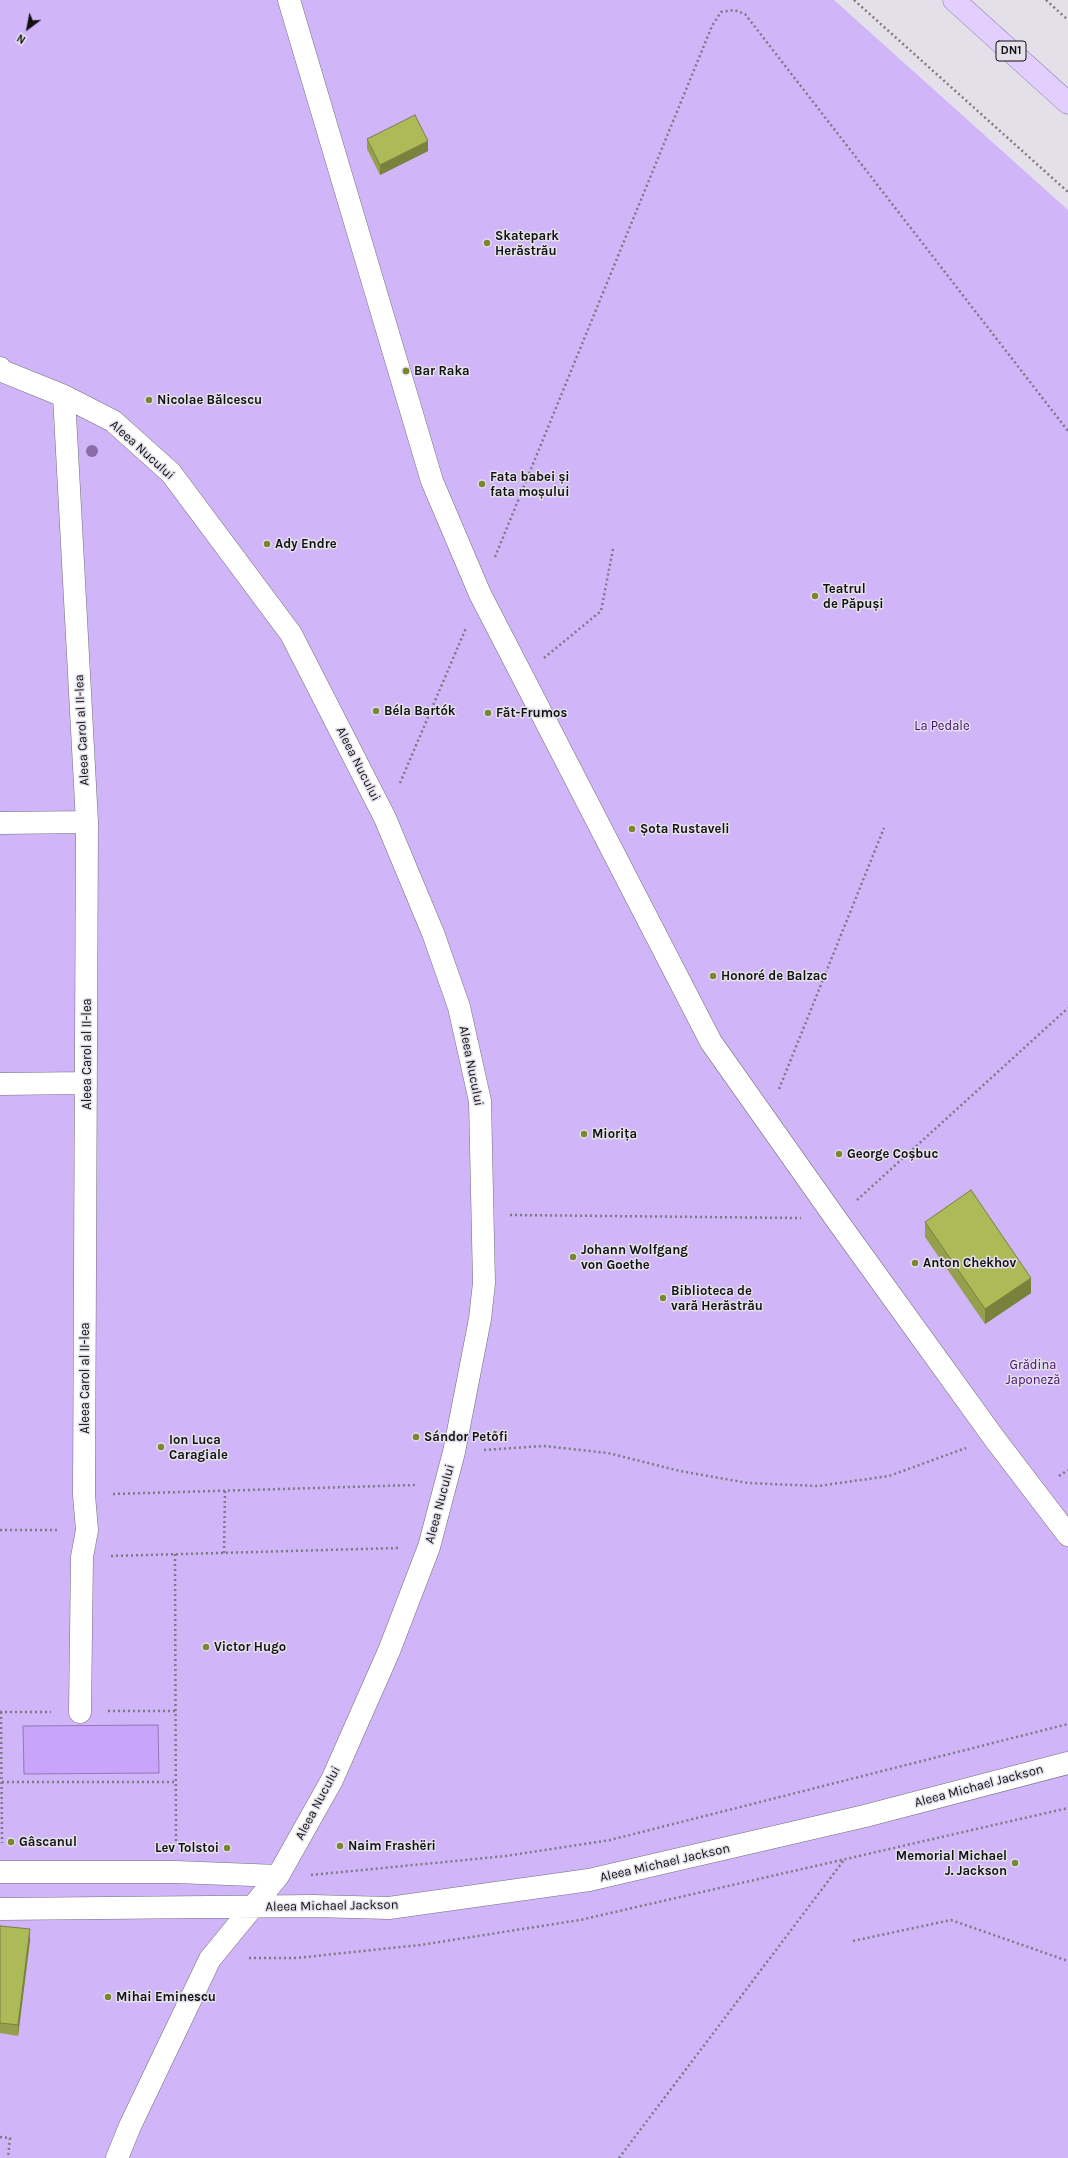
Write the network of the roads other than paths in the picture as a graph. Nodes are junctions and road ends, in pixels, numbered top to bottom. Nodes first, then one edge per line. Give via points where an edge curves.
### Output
1 (289, 0) edge
2 (954, 0) edge
3 (1068, 103) edge
4 (1, 370) edge
5 (64, 396) junction
6 (87, 822) junction
7 (0, 823) edge
8 (86, 1083) junction
9 (0, 1084) edge
10 (1068, 1535) edge
11 (80, 1712) dead end
12 (1068, 1763) edge
13 (1, 1872) edge
14 (278, 1876) junction
15 (253, 1908) junction
16 (0, 1909) edge
17 (117, 2158) edge

1 - 10 street via 432,481 480,594 711,1042 994,1438
2 - 3 main road, DN1
4 - 5 street, Aleea Nucului
5 - 6 street, Aleea Carol al II-lea
5 - 14 street, Aleea Nucului via 113,421 171,473 291,634 386,818 459,1007 480,1101 484,1283 480,1319 446,1484 428,1547 389,1651 332,1780
6 - 7 street
6 - 8 street, Aleea Carol al II-lea
8 - 9 street
8 - 11 street, Aleea Carol al II-lea via 84,1495 87,1530 82,1557
12 - 15 street, Aleea Michael Jackson via 865,1816 589,1880 389,1908
13 - 14 street via 176,1872
14 - 15 street, Aleea Nucului
15 - 16 street, Aleea Michael Jackson
15 - 17 street, Aleea Nucului via 210,1959

